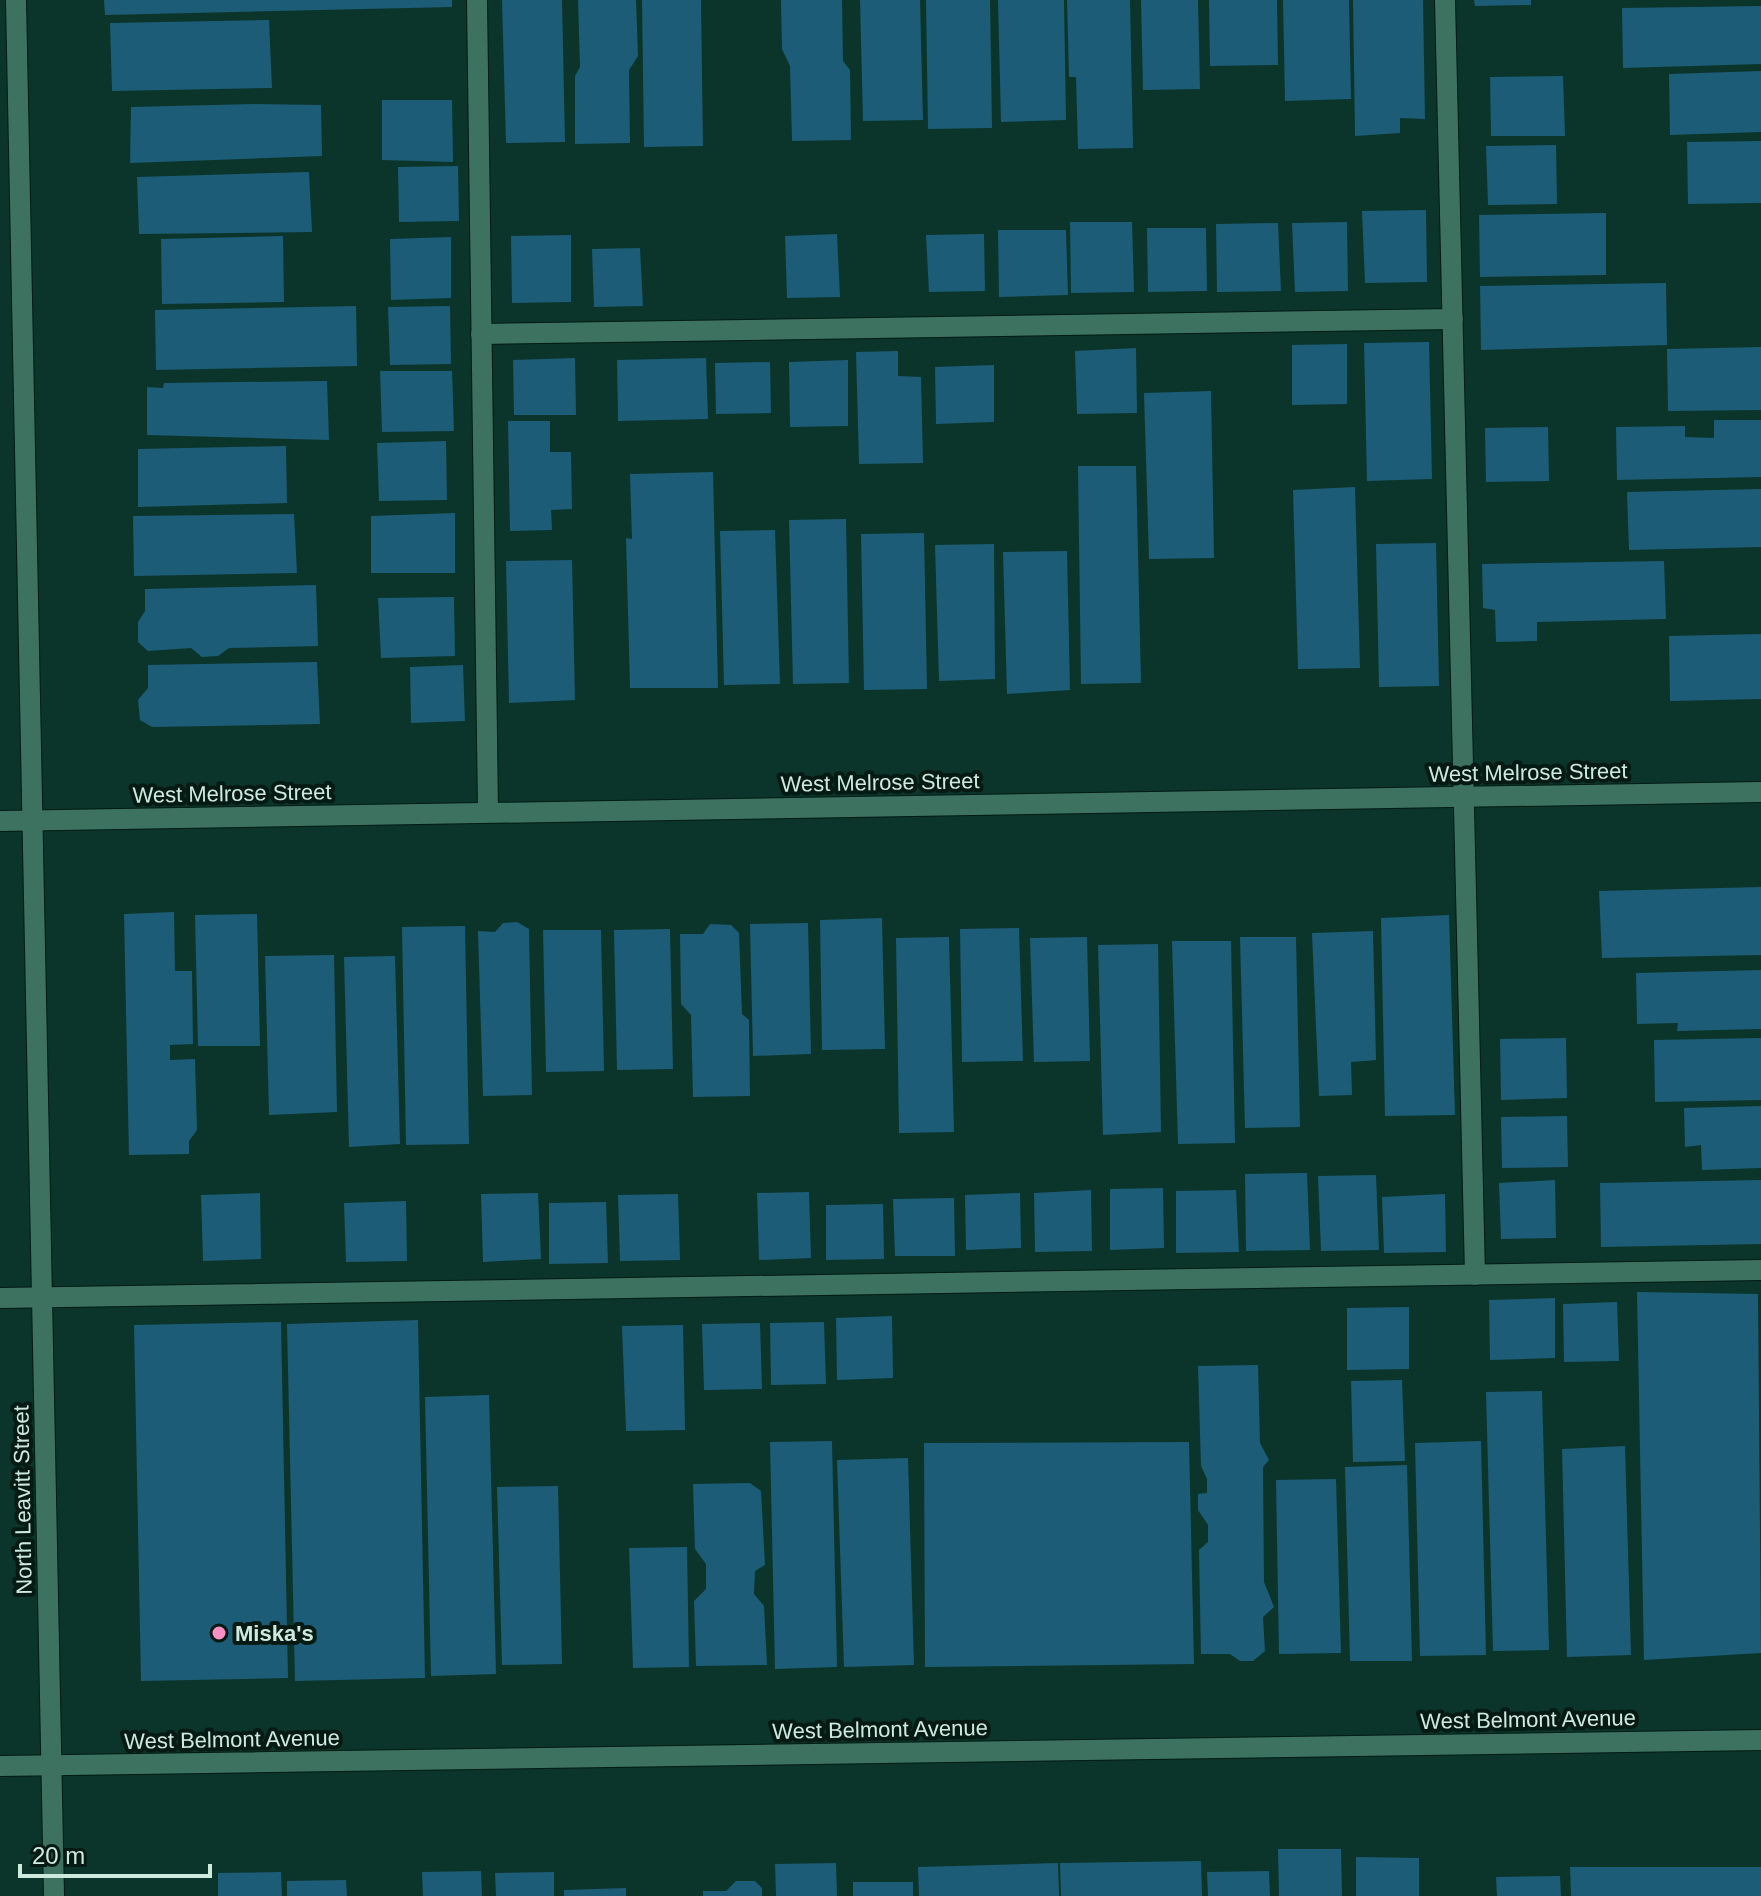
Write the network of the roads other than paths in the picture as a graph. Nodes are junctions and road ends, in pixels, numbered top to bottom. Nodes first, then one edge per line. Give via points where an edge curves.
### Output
1 (16, 0) edge
2 (477, 0) edge
3 (1445, 0) edge
4 (1453, 319) junction
5 (481, 334) junction
6 (1761, 792) edge
7 (1464, 797) junction
8 (488, 812) junction
9 (0, 821) edge
10 (32, 821) junction
11 (1761, 1270) edge
12 (1475, 1275) junction
13 (0, 1298) edge
14 (42, 1298) junction
15 (1761, 1740) edge
16 (0, 1766) edge
17 (52, 1766) junction
18 (54, 1896) edge

1 - 10 street, North Leavitt Street
2 - 5 street
3 - 4 street
4 - 5 street
4 - 7 street
5 - 8 street
6 - 7 street, West Melrose Street
7 - 8 street, West Melrose Street
7 - 12 street
8 - 10 street, West Melrose Street
9 - 10 street, West Melrose Street
10 - 14 street, North Leavitt Street
11 - 12 street
12 - 14 street
13 - 14 street
14 - 17 street, North Leavitt Street
15 - 17 street, West Belmont Avenue
16 - 17 street, West Belmont Avenue
17 - 18 street, North Leavitt Street

